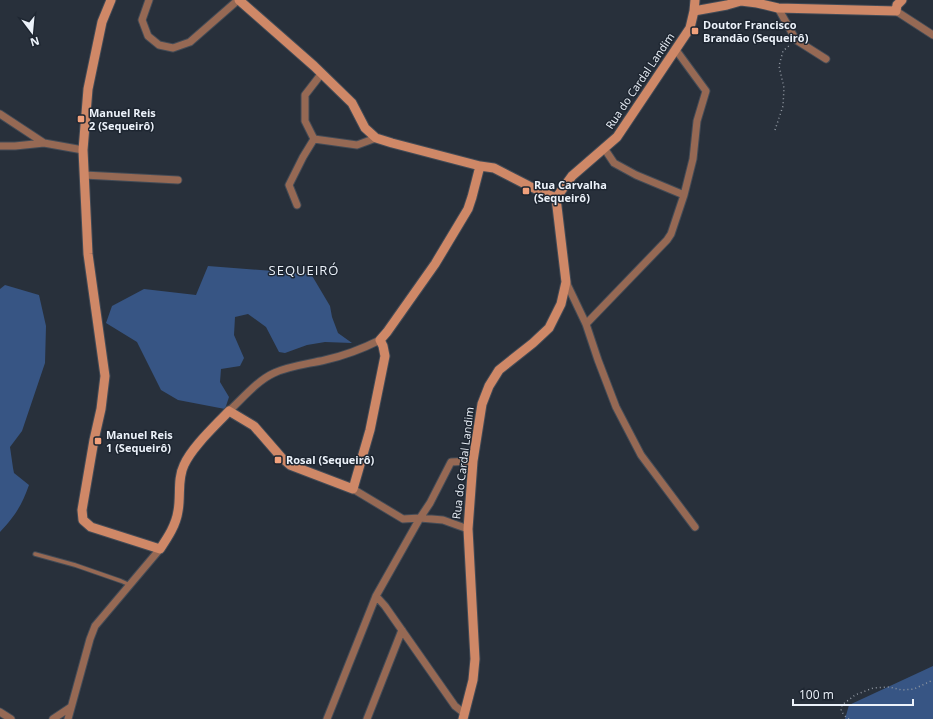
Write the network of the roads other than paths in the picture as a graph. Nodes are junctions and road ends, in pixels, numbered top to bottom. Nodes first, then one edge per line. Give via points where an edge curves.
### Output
1 (111, 0) edge
2 (149, 0) edge
3 (238, 0) edge
4 (695, 0) edge
5 (902, 0) edge
6 (778, 8) junction
7 (694, 11) junction
8 (896, 11) junction
9 (933, 35) edge
10 (676, 50) junction
11 (826, 59) dead end
12 (322, 73) junction
13 (0, 114) edge
14 (376, 138) junction
15 (314, 139) junction
16 (44, 143) junction
17 (0, 146) edge
18 (604, 148) junction
19 (83, 150) junction
20 (480, 166) junction
21 (84, 176) junction
22 (178, 180) dead end
23 (684, 194) junction
24 (556, 198) junction
25 (297, 205) dead end
26 (566, 282) junction
27 (586, 324) junction
28 (380, 340) junction
29 (229, 411) junction
30 (473, 461) junction
31 (353, 489) junction
32 (420, 518) junction
33 (695, 527) dead end
34 (468, 528) junction
35 (160, 549) junction
36 (35, 554) dead end
37 (130, 585) junction
38 (376, 596) junction
39 (402, 630) junction
40 (71, 706) junction
41 (0, 712) edge
42 (463, 716) edge
43 (11, 719) edge
44 (54, 719) edge
45 (68, 719) edge
46 (327, 719) edge
47 (367, 719) edge

1 - 19 street via 102,22 88,89
2 - 3 street via 142,20 148,36 160,46 173,48 190,42
3 - 12 street
4 - 7 street, Rua do Cardal Landim
5 - 8 street
6 - 7 street via 741,1
6 - 8 street
6 - 11 street via 796,40
7 - 10 street, Rua do Cardal Landim via 690,28
8 - 9 street
10 - 18 street, Rua do Cardal Landim via 617,137
10 - 23 street via 706,91 696,121 693,158
12 - 14 street via 352,103 365,128
12 - 15 street via 304,95 305,120
13 - 16 street
14 - 15 street via 357,145
14 - 20 street
15 - 25 street via 288,185
16 - 17 street
16 - 19 street
18 - 23 street via 614,163 636,175
18 - 24 street, Rua do Cardal Landim via 572,176
19 - 21 street
20 - 24 street via 494,168
20 - 28 street via 468,209 435,264
21 - 22 street
21 - 35 street via 88,254 105,376 82,510 83,520 91,527
23 - 27 street via 671,234
24 - 26 street, Rua do Cardal Landim
26 - 27 street
26 - 30 street, Rua do Cardal Landim via 561,304 549,328 499,370 489,386 482,404
27 - 33 street via 616,407 641,455
28 - 29 street via 327,360 274,373 261,381
28 - 31 street via 385,356 370,430
29 - 31 street via 254,426 290,465
29 - 35 street via 192,451 183,466 178,512 173,528
30 - 32 street via 451,462
30 - 34 street, Rua do Cardal Landim
31 - 32 street via 403,519
32 - 34 street via 443,520
32 - 38 street
34 - 42 street, Rua do Cardal Landim via 475,659 473,680
35 - 37 street
36 - 37 lane
37 - 40 street via 95,626
38 - 39 street
38 - 46 street
39 - 42 street
39 - 47 street
40 - 44 street
40 - 45 street
41 - 43 street

